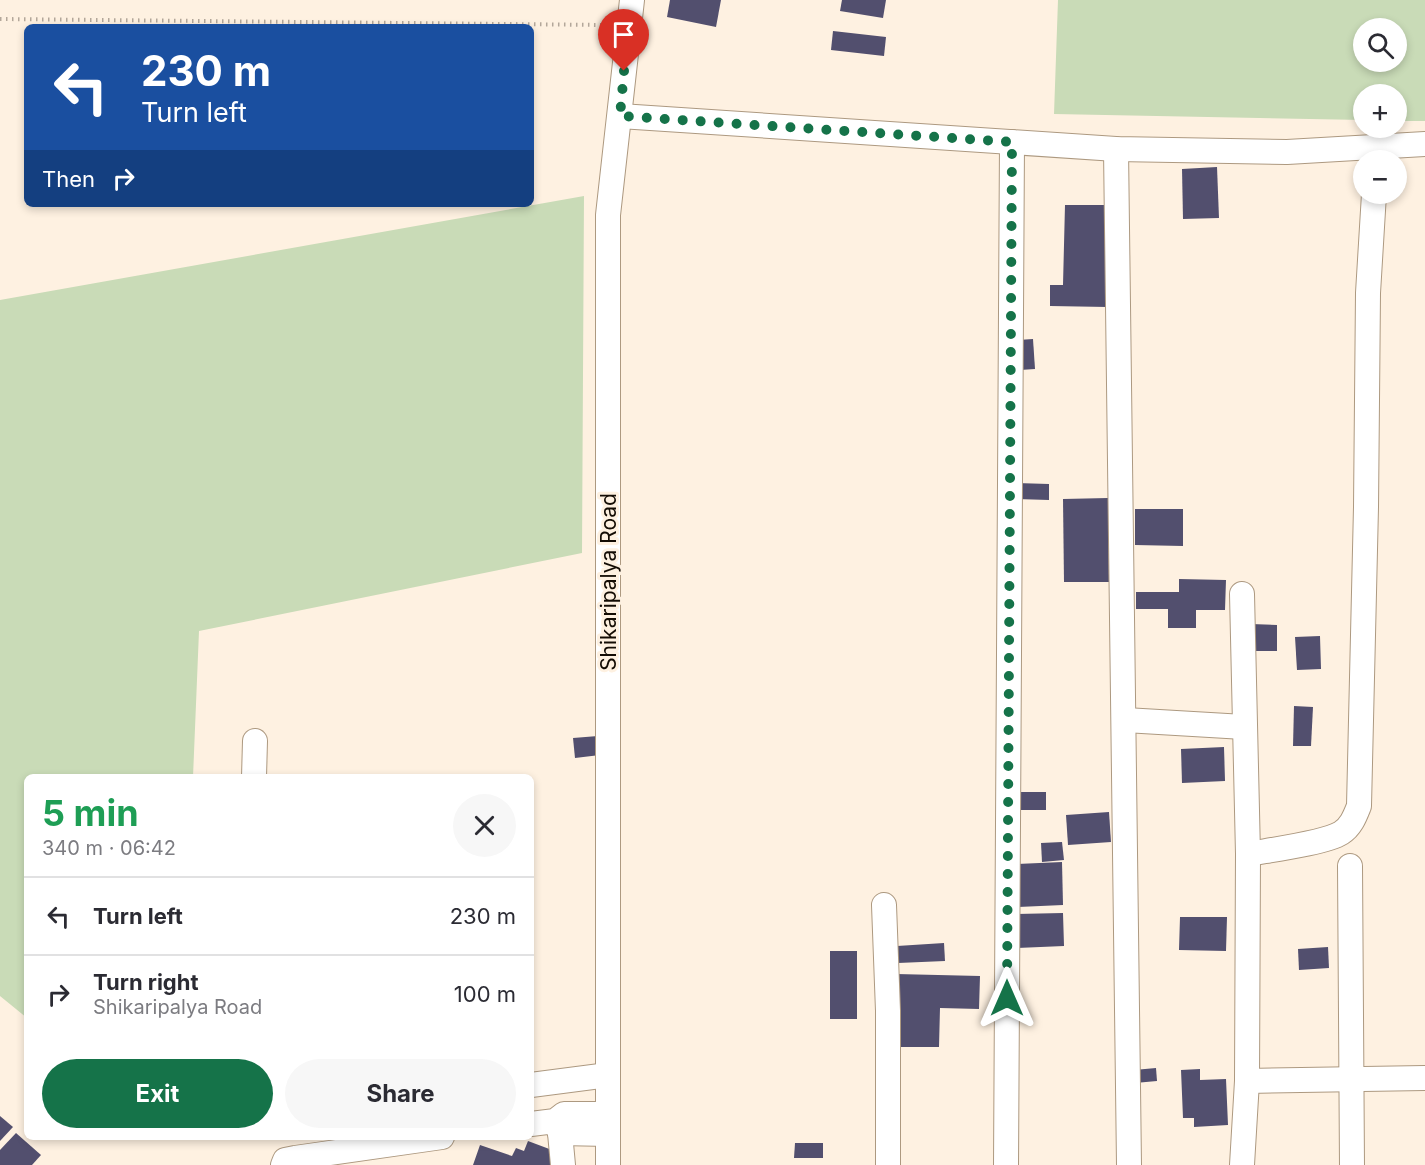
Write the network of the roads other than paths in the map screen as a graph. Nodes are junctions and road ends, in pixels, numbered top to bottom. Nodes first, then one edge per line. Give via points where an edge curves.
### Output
1 (632, 0) edge
2 (620, 116) junction
3 (1012, 142) junction
4 (1425, 144) edge
5 (1116, 149) junction
6 (1396, 150) edge
7 (1353, 153) edge
8 (1373, 204) edge
9 (1242, 594) dead end
10 (1125, 720) junction
11 (1244, 727) junction
12 (255, 741) dead end
13 (254, 774) edge
14 (1248, 854) junction
15 (1350, 866) dead end
16 (884, 905) dead end
17 (608, 1075) junction
18 (1425, 1078) edge
19 (1352, 1079) junction
20 (1247, 1081) junction
21 (534, 1085) edge
22 (608, 1124) junction
23 (534, 1125) edge
24 (557, 1127) junction
25 (421, 1140) edge
26 (284, 1165) edge
27 (563, 1165) edge
28 (608, 1165) edge
29 (888, 1165) edge
30 (1006, 1165) edge
31 (1129, 1165) edge
32 (1242, 1165) edge
33 (1353, 1165) edge

1 - 2 street, Shikaripalya Road
2 - 3 street
2 - 17 street, Shikaripalya Road via 608,215
3 - 5 street
3 - 30 street
4 - 6 street
5 - 7 street
5 - 10 street
8 - 14 street via 1368,293 1359,806 1353,821 1336,836
9 - 11 street
10 - 11 street
10 - 31 street
11 - 14 street
12 - 13 street
14 - 20 street
15 - 19 street
16 - 29 street
17 - 21 street
17 - 22 street, Shikaripalya Road
18 - 19 street
19 - 20 street
19 - 33 street
20 - 32 street
22 - 24 street
22 - 28 street, Shikaripalya Road
23 - 24 street
24 - 27 street
25 - 26 street via 295,1158 285,1160

